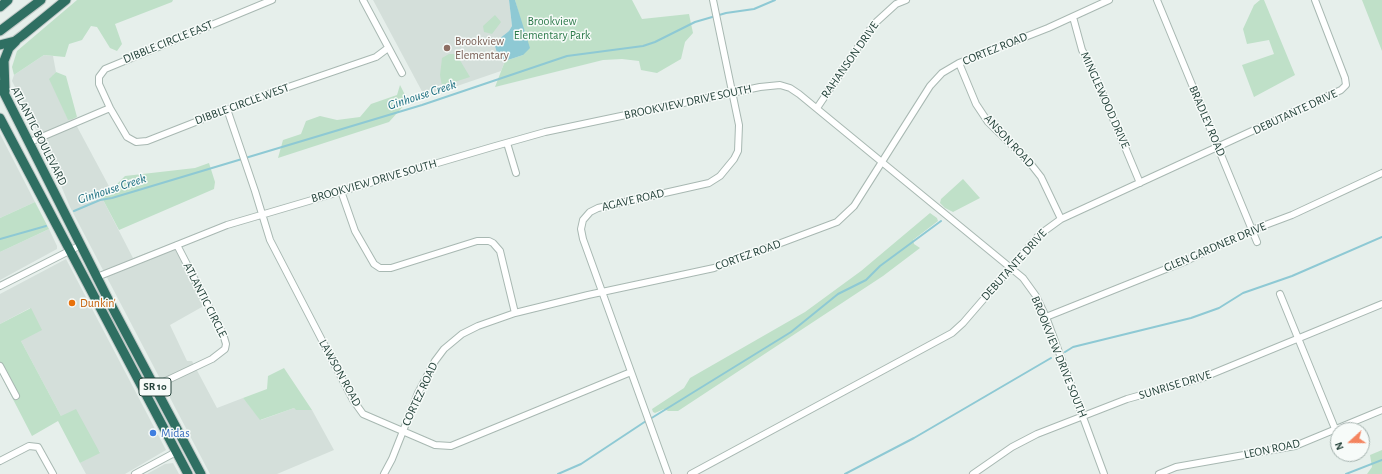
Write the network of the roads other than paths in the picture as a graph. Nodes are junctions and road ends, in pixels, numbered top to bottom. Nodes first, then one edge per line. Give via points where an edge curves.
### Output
1 (8, 0) edge
2 (41, 0) edge
3 (66, 0) edge
4 (272, 0) edge
5 (363, 0) edge
6 (713, 0) edge
7 (906, 0) edge
8 (1109, 0) edge
9 (1157, 0) edge
10 (1315, 0) edge
11 (0, 6) edge
12 (1073, 17) junction
13 (0, 30) edge
14 (23, 35) junction
15 (0, 45) edge
16 (388, 48) junction
17 (958, 63) junction
18 (402, 73) dead end
19 (0, 85) edge
20 (733, 92) junction
21 (5, 94) junction
22 (110, 108) junction
23 (817, 108) junction
24 (227, 109) junction
25 (0, 118) edge
26 (30, 142) junction
27 (506, 143) junction
28 (1218, 148) junction
29 (883, 162) junction
30 (516, 173) dead end
31 (1382, 173) edge
32 (1140, 183) junction
33 (341, 191) junction
34 (261, 215) junction
35 (1061, 218) junction
36 (1252, 230) junction
37 (1257, 242) dead end
38 (81, 245) junction
39 (177, 245) junction
40 (70, 250) junction
41 (1010, 268) junction
42 (97, 277) junction
43 (0, 286) edge
44 (603, 292) junction
45 (1280, 294) dead end
46 (1382, 304) edge
47 (515, 313) junction
48 (1046, 317) junction
49 (1298, 339) junction
50 (0, 366) edge
51 (631, 372) junction
52 (136, 375) junction
53 (155, 386) junction
54 (16, 396) dead end
55 (1382, 410) edge
56 (1083, 416) junction
57 (1332, 422) edge
58 (1359, 422) edge
59 (402, 432) junction
60 (1330, 435) edge
61 (176, 452) junction
62 (0, 461) edge
63 (53, 474) edge
64 (135, 474) edge
65 (188, 474) edge
66 (201, 474) edge
67 (384, 474) edge
68 (668, 474) edge
69 (691, 474) edge
70 (973, 474) edge
71 (1104, 474) edge
72 (1158, 474) edge

1 - 11 highway
2 - 13 highway
3 - 14 highway
4 - 22 street, DIBBLE CIRCLE EAST via 105,69 99,77 99,84
5 - 16 street
6 - 20 street, AGAVE ROAD
7 - 23 street, RAHANSON DRIVE via 896,4 873,25
8 - 12 street, CORTEZ ROAD
9 - 28 street, BRADLEY ROAD
10 - 28 street, DEBUTANTE DRIVE via 1346,85 1341,90
12 - 17 street, CORTEZ ROAD
12 - 32 street, MINGLEWOOD DRIVE via 1082,50 1092,66
14 - 15 highway via 15,41
14 - 21 highway via 6,54 3,70
16 - 18 street
16 - 24 street, DIBBLE CIRCLE WEST via 376,57
17 - 29 street, CORTEZ ROAD via 937,77
17 - 35 street, ANSON ROAD via 976,104 988,122 1041,177
19 - 21 highway, ATLANTIC BOULEVARD / SR 10
20 - 23 street, BROOKVIEW DRIVE SOUTH via 775,85 790,88
20 - 27 street, BROOKVIEW DRIVE SOUTH
20 - 44 street, AGAVE ROAD via 739,125 738,151 720,176 709,183 598,208 583,220 583,239
21 - 26 highway, ATLANTIC BOULEVARD / SR 10
22 - 24 street, DIBBLE CIRCLE WEST via 127,137 141,142
22 - 26 street
23 - 29 street, BROOKVIEW DRIVE SOUTH
24 - 34 street, LAWSON ROAD
25 - 40 highway, SR 10
26 - 38 highway, ATLANTIC BOULEVARD / SR 10
27 - 30 street
27 - 33 street, BROOKVIEW DRIVE SOUTH
28 - 32 street, DEBUTANTE DRIVE
28 - 36 street, BRADLEY ROAD
29 - 41 street, BROOKVIEW DRIVE SOUTH
29 - 44 street, CORTEZ ROAD via 848,213 837,222 714,268
31 - 36 street, GLEN GARDNER DRIVE via 1292,215
32 - 35 street, DEBUTANTE DRIVE
33 - 34 street, BROOKVIEW DRIVE SOUTH
33 - 47 street via 354,232 374,264 380,268 391,268 478,241 493,243 500,251
34 - 39 street, BROOKVIEW DRIVE SOUTH via 227,225
34 - 59 street, LAWSON ROAD via 283,267 359,409 369,418
35 - 41 street, DEBUTANTE DRIVE via 1039,235
36 - 37 street, BRADLEY ROAD
36 - 48 street, GLEN GARDNER DRIVE via 1186,261
38 - 40 street
38 - 42 highway, ATLANTIC BOULEVARD / SR 10
39 - 42 street, BROOKVIEW DRIVE SOUTH
39 - 53 street, ATLANTIC CIRCLE via 226,344 225,349 212,359
40 - 43 street
40 - 52 highway, SR 10
41 - 48 street, BROOKVIEW DRIVE SOUTH via 1029,286
41 - 69 street, DEBUTANTE DRIVE via 952,333
42 - 53 highway, ATLANTIC BOULEVARD / SR 10
44 - 47 street, CORTEZ ROAD
44 - 51 street, AGAVE ROAD
45 - 49 street
46 - 49 street, SUNRISE DRIVE
47 - 59 street, CORTEZ ROAD via 462,334 444,349 425,379
48 - 56 street, BROOKVIEW DRIVE SOUTH
49 - 56 street, SUNRISE DRIVE via 1202,378 1127,399
49 - 57 street
50 - 54 street
51 - 59 street, LAWSON ROAD via 451,446 435,445
51 - 68 street, AGAVE ROAD
52 - 53 highway via 144,379 150,388
52 - 61 highway, SR 10
53 - 66 highway, ATLANTIC BOULEVARD / SR 10
55 - 58 street, LEON ROAD
56 - 70 street, SUNRISE DRIVE via 1037,434
56 - 71 street, BROOKVIEW DRIVE SOUTH
59 - 67 street, CORTEZ ROAD
60 - 72 street, LEON ROAD via 1296,446 1176,467
61 - 64 street
61 - 65 highway, SR 10
62 - 63 street via 33,446 38,447

